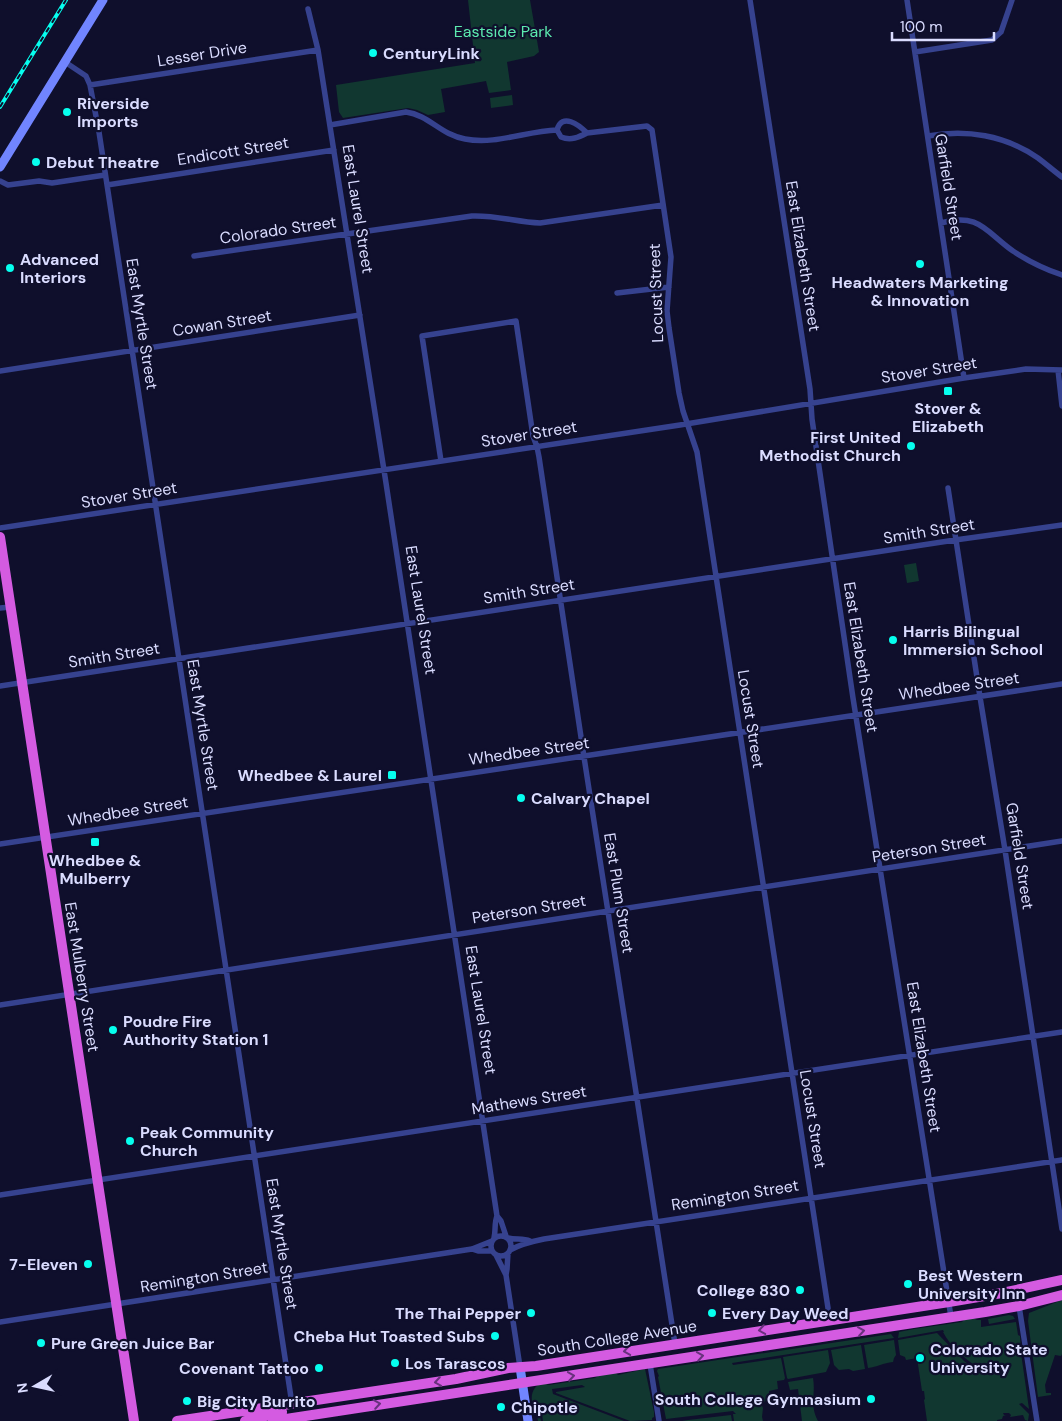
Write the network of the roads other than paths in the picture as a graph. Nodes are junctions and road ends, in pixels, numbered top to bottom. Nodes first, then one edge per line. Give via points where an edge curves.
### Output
1 (103, 0) edge
2 (750, 0) edge
3 (907, 0) edge
4 (1012, 0) edge
5 (308, 9) dead end
6 (318, 50) junction
7 (915, 52) junction
8 (65, 62) junction
9 (90, 86) junction
10 (330, 124) junction
11 (557, 130) junction
12 (587, 133) junction
13 (928, 136) junction
14 (334, 150) junction
15 (0, 167) edge
16 (105, 175) junction
17 (1062, 176) edge
18 (0, 181) edge
19 (107, 185) junction
20 (663, 205) junction
21 (941, 224) junction
22 (347, 234) junction
23 (194, 256) dead end
24 (1062, 275) edge
25 (669, 288) junction
26 (617, 293) dead end
27 (360, 315) junction
28 (132, 351) junction
29 (1060, 370) edge
30 (0, 371) edge
31 (964, 378) junction
32 (811, 403) junction
33 (1062, 406) edge
34 (688, 423) junction
35 (537, 447) junction
36 (441, 461) junction
37 (384, 470) junction
38 (948, 488) dead end
39 (155, 505) junction
40 (1062, 525) edge
41 (0, 528) edge
42 (0, 537) edge
43 (955, 540) junction
44 (832, 560) junction
45 (716, 577) junction
46 (560, 600) junction
47 (5, 608) edge
48 (407, 623) junction
49 (179, 658) junction
50 (22, 683) junction
51 (1062, 684) edge
52 (0, 686) edge
53 (980, 697) junction
54 (856, 715) junction
55 (740, 733) junction
56 (584, 757) junction
57 (431, 779) junction
58 (202, 814) junction
59 (46, 838) junction
60 (1062, 841) edge
61 (0, 844) edge
62 (1005, 850) junction
63 (881, 869) junction
64 (763, 887) junction
65 (608, 911) junction
66 (454, 935) junction
67 (226, 970) junction
68 (70, 994) junction
69 (0, 1005) edge
70 (1062, 1032) edge
71 (1033, 1036) junction
72 (910, 1056) junction
73 (792, 1074) junction
74 (637, 1098) junction
75 (483, 1121) junction
76 (255, 1156) junction
77 (1062, 1160) edge
78 (1052, 1161) junction
79 (930, 1179) junction
80 (98, 1180) junction
81 (0, 1195) edge
82 (811, 1198) junction
83 (497, 1216) junction
84 (656, 1222) junction
85 (1062, 1229) edge
86 (507, 1237) junction
87 (493, 1239) junction
88 (530, 1241) junction
89 (472, 1250) junction
90 (509, 1252) junction
91 (494, 1253) junction
92 (506, 1275) junction
93 (274, 1280) junction
94 (1062, 1280) edge
95 (1062, 1295) edge
96 (949, 1302) junction
97 (117, 1304) junction
98 (1019, 1306) junction
99 (951, 1317) junction
100 (828, 1320) junction
101 (0, 1322) edge
102 (787, 1342) junction
103 (675, 1344) junction
104 (651, 1364) junction
105 (520, 1367) junction
106 (522, 1383) junction
107 (360, 1394) junction
108 (292, 1404) junction
109 (294, 1419) edge
110 (134, 1421) edge
111 (177, 1421) edge
112 (245, 1421) edge
113 (273, 1421) edge
114 (528, 1421) edge
115 (659, 1421) edge
116 (1037, 1421) edge

1 - 8 main road
2 - 32 street, East Elizabeth Street
3 - 7 street, Garfield Street
4 - 7 street via 1001,32 992,40
5 - 6 street, East Laurel Street
6 - 9 street, Lesser Drive
6 - 10 street, East Laurel Street
7 - 13 street, Garfield Street
8 - 9 street via 86,76
8 - 15 main road
9 - 16 street, East Myrtle Street
10 - 11 street via 406,112 423,117 451,136 478,141
10 - 14 street, East Laurel Street
11 - 12 street via 561,137 570,139
11 - 12 street via 561,122 566,121 573,122
12 - 20 street, Locust Street via 647,126 652,130
13 - 17 street via 966,133 996,138 1027,150
13 - 21 street, Garfield Street
14 - 19 street, Endicott Street
14 - 22 street, East Laurel Street
16 - 18 street via 52,183 39,180 8,185
16 - 19 street, East Myrtle Street
19 - 28 street, East Myrtle Street
20 - 22 street, Colorado Street via 546,222 479,216
20 - 25 street, Locust Street via 671,257
21 - 24 street via 957,220 979,224 1023,257
21 - 31 street, Garfield Street
22 - 23 street, Colorado Street
22 - 27 street, East Laurel Street
25 - 26 street
25 - 34 street, Locust Street via 669,328 679,393
27 - 28 street, Cowan Street
27 - 37 street, East Laurel Street
28 - 30 street, Cowan Street
28 - 39 street, East Myrtle Street
29 - 31 street, Stover Street via 1026,369
29 - 33 street
31 - 32 street, Stover Street
32 - 34 street, Stover Street
32 - 44 street, East Elizabeth Street
34 - 35 street, Stover Street
34 - 45 street, Locust Street via 697,452
35 - 36 street, Stover Street
35 - 36 street, East Plum Street via 516,321 422,336
35 - 46 street, East Plum Street
36 - 37 street, Stover Street
37 - 39 street, Stover Street
37 - 48 street, East Laurel Street
38 - 43 street, Garfield Street
39 - 41 street, Stover Street
39 - 49 street, East Myrtle Street
40 - 43 street, Smith Street
42 - 47 highway, East Mulberry Street
43 - 44 street, Smith Street
43 - 53 street, Garfield Street
44 - 45 street, Smith Street
44 - 54 street, East Elizabeth Street
45 - 46 street, Smith Street
45 - 55 street, Locust Street
46 - 48 street, Smith Street
46 - 56 street, East Plum Street
47 - 50 highway, East Mulberry Street
48 - 49 street, Smith Street
48 - 57 street, East Laurel Street
49 - 50 street, Smith Street
49 - 58 street, East Myrtle Street
50 - 52 street, Smith Street
50 - 59 highway, East Mulberry Street
51 - 53 street, Whedbee Street
53 - 54 street, Whedbee Street
53 - 62 street, Garfield Street
54 - 55 street, Whedbee Street
54 - 63 street, East Elizabeth Street
55 - 56 street, Whedbee Street
55 - 64 street, Locust Street
56 - 57 street, Whedbee Street
56 - 65 street, East Plum Street
57 - 58 street, Whedbee Street
57 - 66 street, East Laurel Street
58 - 59 street, Whedbee Street
58 - 67 street, East Myrtle Street
59 - 61 street, Whedbee Street
59 - 68 highway, East Mulberry Street
60 - 62 street, Peterson Street
62 - 63 street, Peterson Street
62 - 71 street, Garfield Street
63 - 64 street, Peterson Street
63 - 72 street, East Elizabeth Street
64 - 65 street, Peterson Street
64 - 73 street, Locust Street
65 - 66 street, Peterson Street
65 - 74 street, East Plum Street
66 - 67 street, Peterson Street
66 - 75 street, East Laurel Street
67 - 68 street, Peterson Street
67 - 76 street, East Myrtle Street
68 - 69 street, Peterson Street
68 - 80 highway, East Mulberry Street
70 - 71 street, Mathews Street
71 - 72 street, Mathews Street
71 - 78 street, Garfield Street
72 - 73 street, Mathews Street
72 - 79 street, East Elizabeth Street
73 - 74 street, Mathews Street
73 - 82 street, Locust Street
74 - 75 street, Mathews Street
74 - 84 street, East Plum Street
75 - 76 street, Mathews Street
75 - 83 street, East Laurel Street
76 - 80 street, Mathews Street
76 - 93 street, East Myrtle Street
77 - 78 street, Remington Street
78 - 79 street, Remington Street
78 - 85 street, Garfield Street
79 - 82 street, Remington Street
79 - 96 street, East Elizabeth Street
80 - 81 street, Mathews Street
80 - 97 highway, East Mulberry Street
82 - 84 street, Remington Street
82 - 100 street, Locust Street
83 - 86 street, East Laurel Street
83 - 87 street, East Laurel Street
84 - 88 street, Remington Street
84 - 103 street, East Plum Street
86 - 87 street via 500,1235
86 - 88 street, Remington Street
86 - 90 street via 511,1244
87 - 89 street, Remington Street
87 - 91 street via 491,1247
88 - 90 street, Remington Street
89 - 91 street, Remington Street
89 - 93 street, Remington Street
90 - 91 street via 502,1256
90 - 92 street
91 - 92 street
92 - 105 street
93 - 97 street, Remington Street
93 - 108 street, East Myrtle Street
94 - 96 highway, South College Avenue
95 - 98 highway, South College Avenue
96 - 99 street, East Elizabeth Street
96 - 100 highway, South College Avenue
97 - 101 street, Remington Street
97 - 110 highway, East Mulberry Street
98 - 99 highway, South College Avenue
98 - 116 street
102 -> 99 highway, South College Avenue
100 - 102 highway via 823,1328
100 -> 103 highway, South College Avenue
104 -> 102 highway, South College Avenue
103 - 104 highway via 675,1350 669,1355
103 -> 105 highway, South College Avenue
106 -> 104 highway, South College Avenue
104 - 115 street
105 - 106 main road
105 -> 107 highway, South College Avenue
109 -> 106 highway, South College Avenue
106 - 114 main road
107 - 108 highway, South College Avenue
107 - 109 highway via 348,1400 309,1407
108 - 111 highway, South College Avenue
108 - 112 highway via 277,1414
109 - 113 highway, South College Avenue

